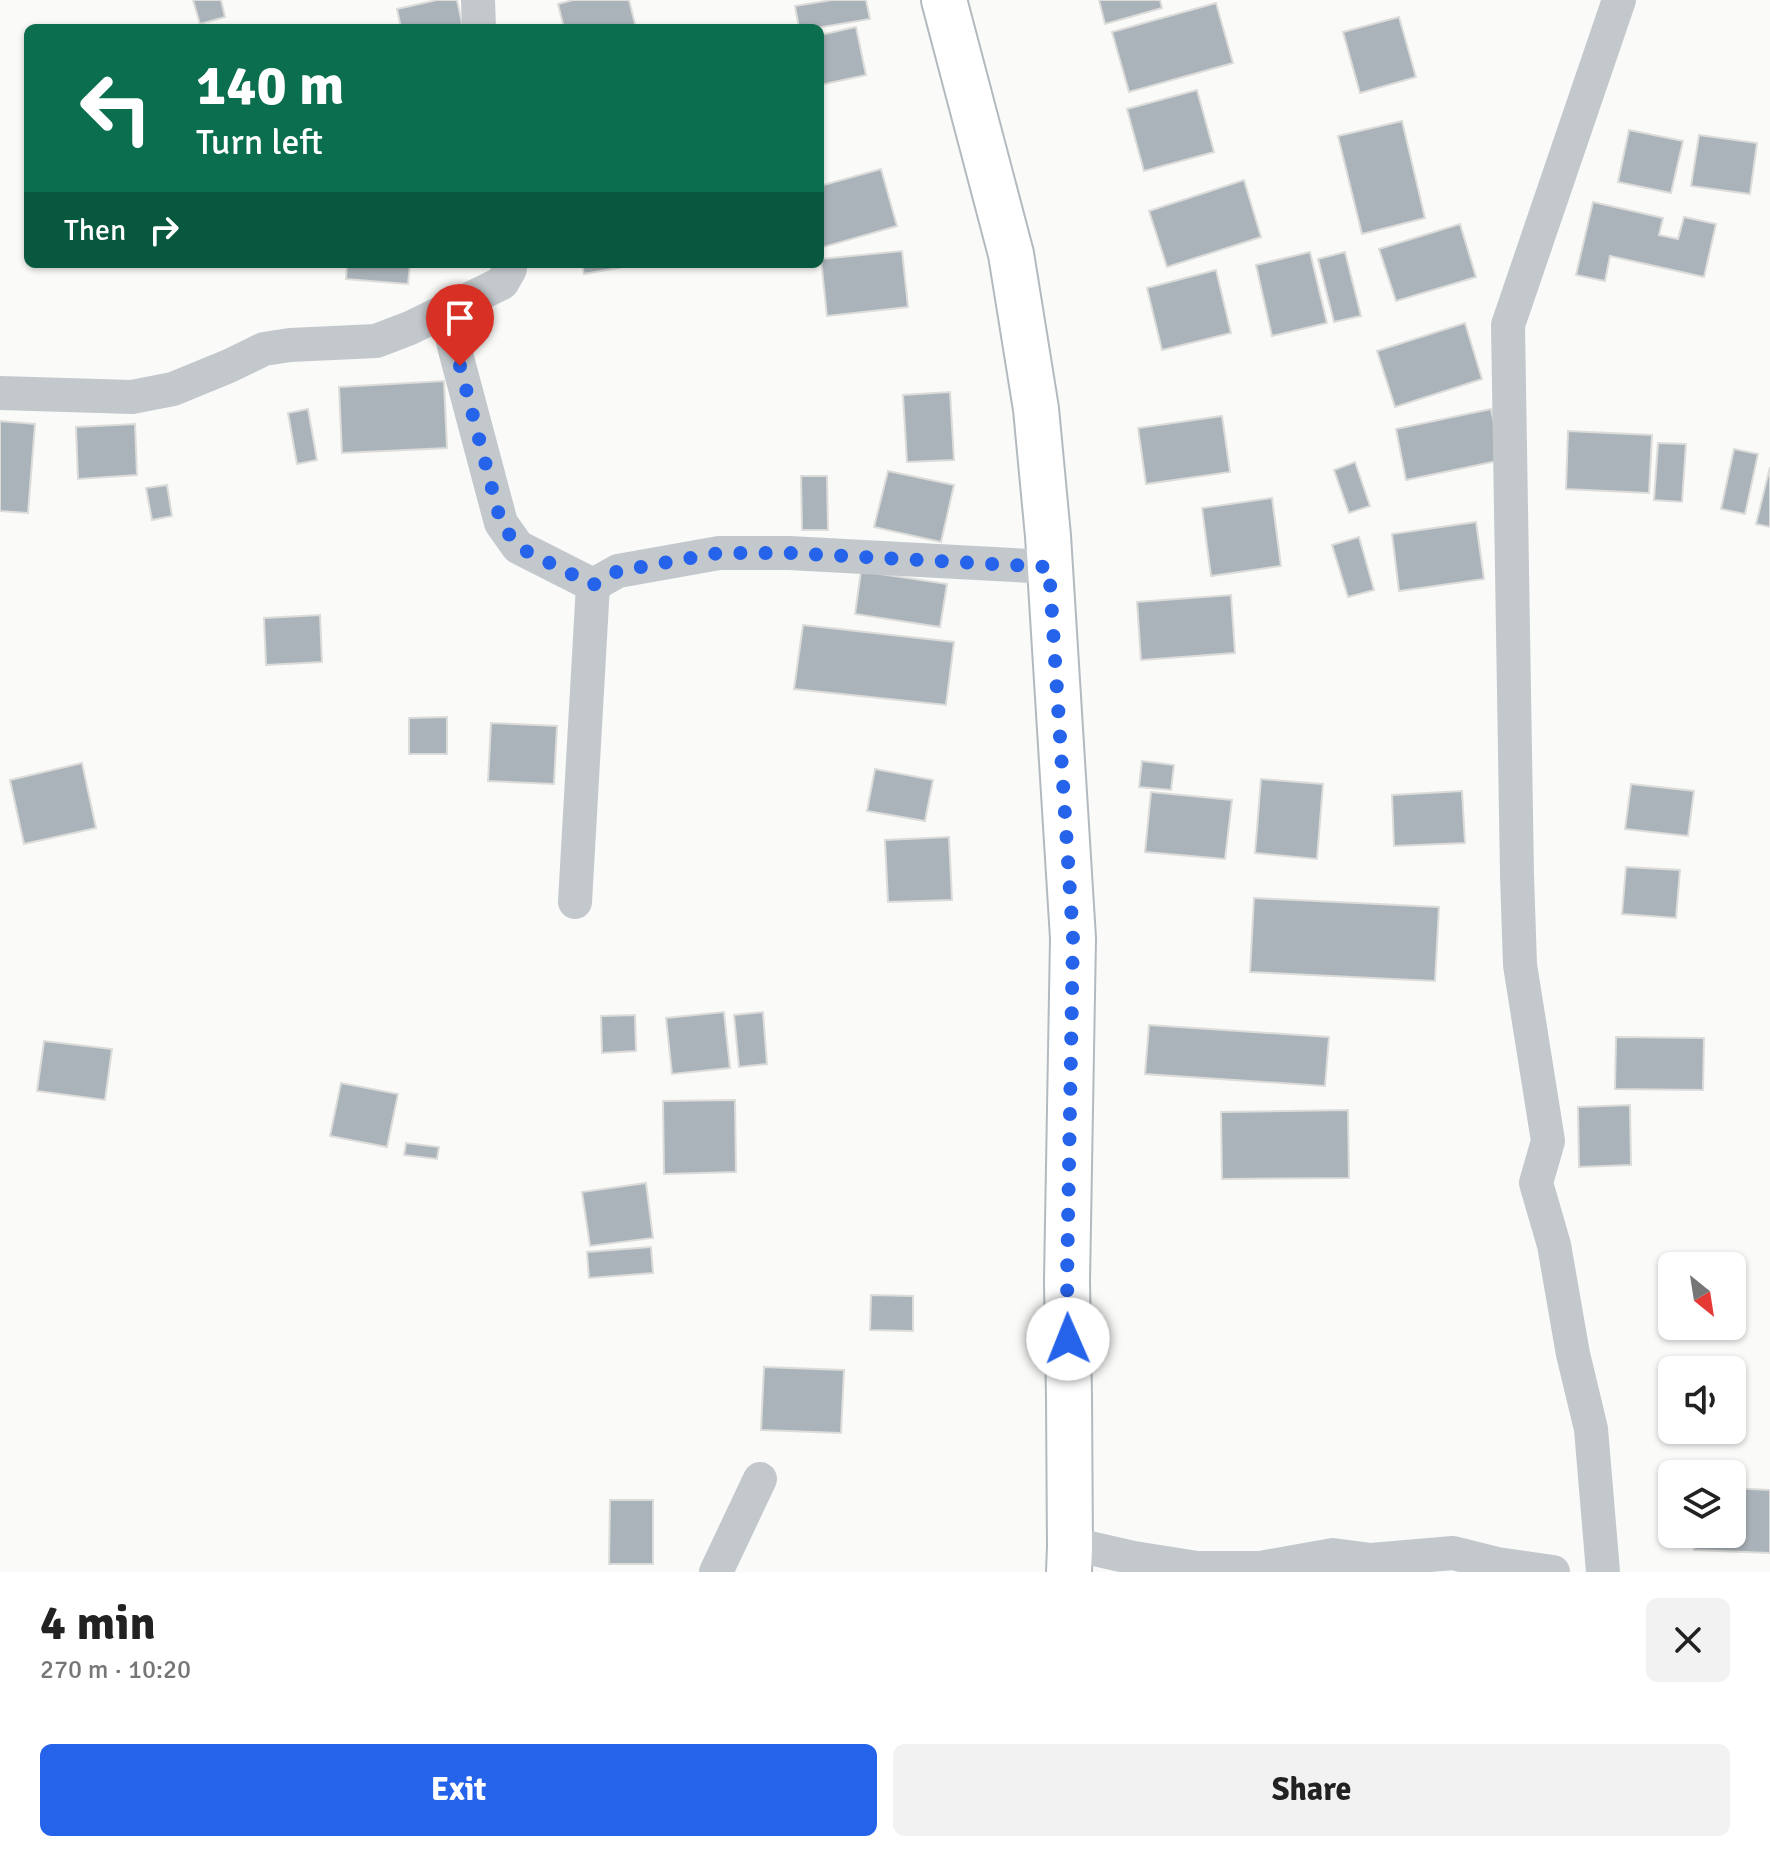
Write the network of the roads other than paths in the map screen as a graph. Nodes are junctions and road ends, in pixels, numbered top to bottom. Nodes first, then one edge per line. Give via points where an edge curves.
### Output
1 (478, 0) edge
2 (944, 0) edge
3 (1619, 0) edge
4 (479, 24) edge
5 (510, 268) edge
6 (446, 309) junction
7 (0, 393) edge
8 (1049, 567) junction
9 (593, 585) junction
10 (575, 902) dead end
11 (760, 1479) dead end
12 (1069, 1560) edge
13 (716, 1572) edge
14 (1553, 1572) edge
15 (1603, 1572) edge

1 - 4 street
2 - 8 street via 1011,254 1036,409
3 - 15 street via 1508,325 1520,965 1548,1141 1536,1183 1554,1245 1591,1429
5 - 6 street via 502,283
6 - 7 street via 376,341 264,349 173,389 132,397
6 - 9 street via 501,523 518,547
8 - 9 street via 719,553 618,571
8 - 12 street via 1073,938
9 - 10 street
11 - 13 street
12 - 14 street via 1090,1548 1197,1568 1260,1568 1333,1555 1371,1560 1453,1553

